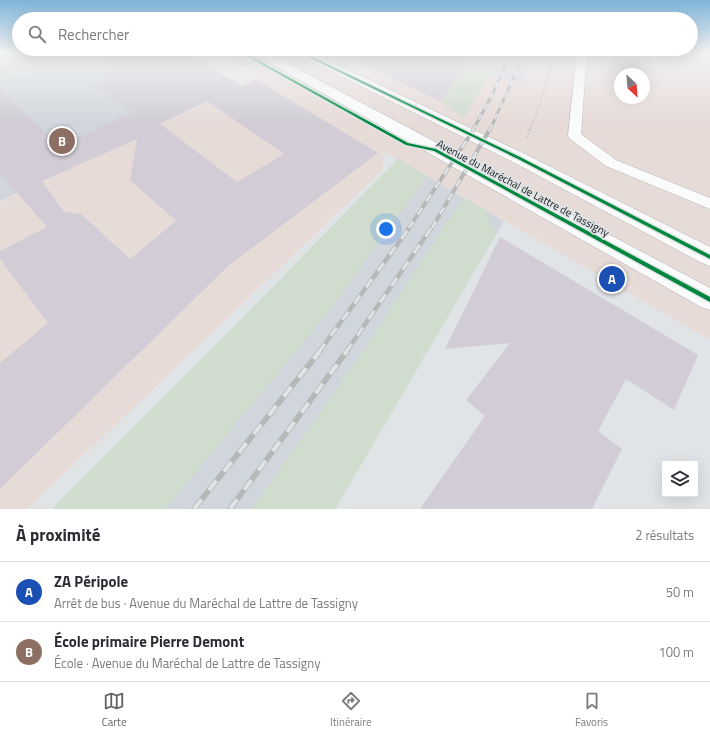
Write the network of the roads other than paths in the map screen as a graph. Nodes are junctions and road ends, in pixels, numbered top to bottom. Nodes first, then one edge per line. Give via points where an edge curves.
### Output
1 (299, 76) edge
2 (348, 76) edge
3 (580, 76) edge
4 (710, 204) edge
5 (710, 257) edge
6 (710, 300) edge

1 - 6 main road, Avenue du Maréchal de Lattre de Tassigny
2 - 5 main road, Avenue du Maréchal de Lattre de Tassigny via 519,158
3 - 4 lane via 574,135 611,163

